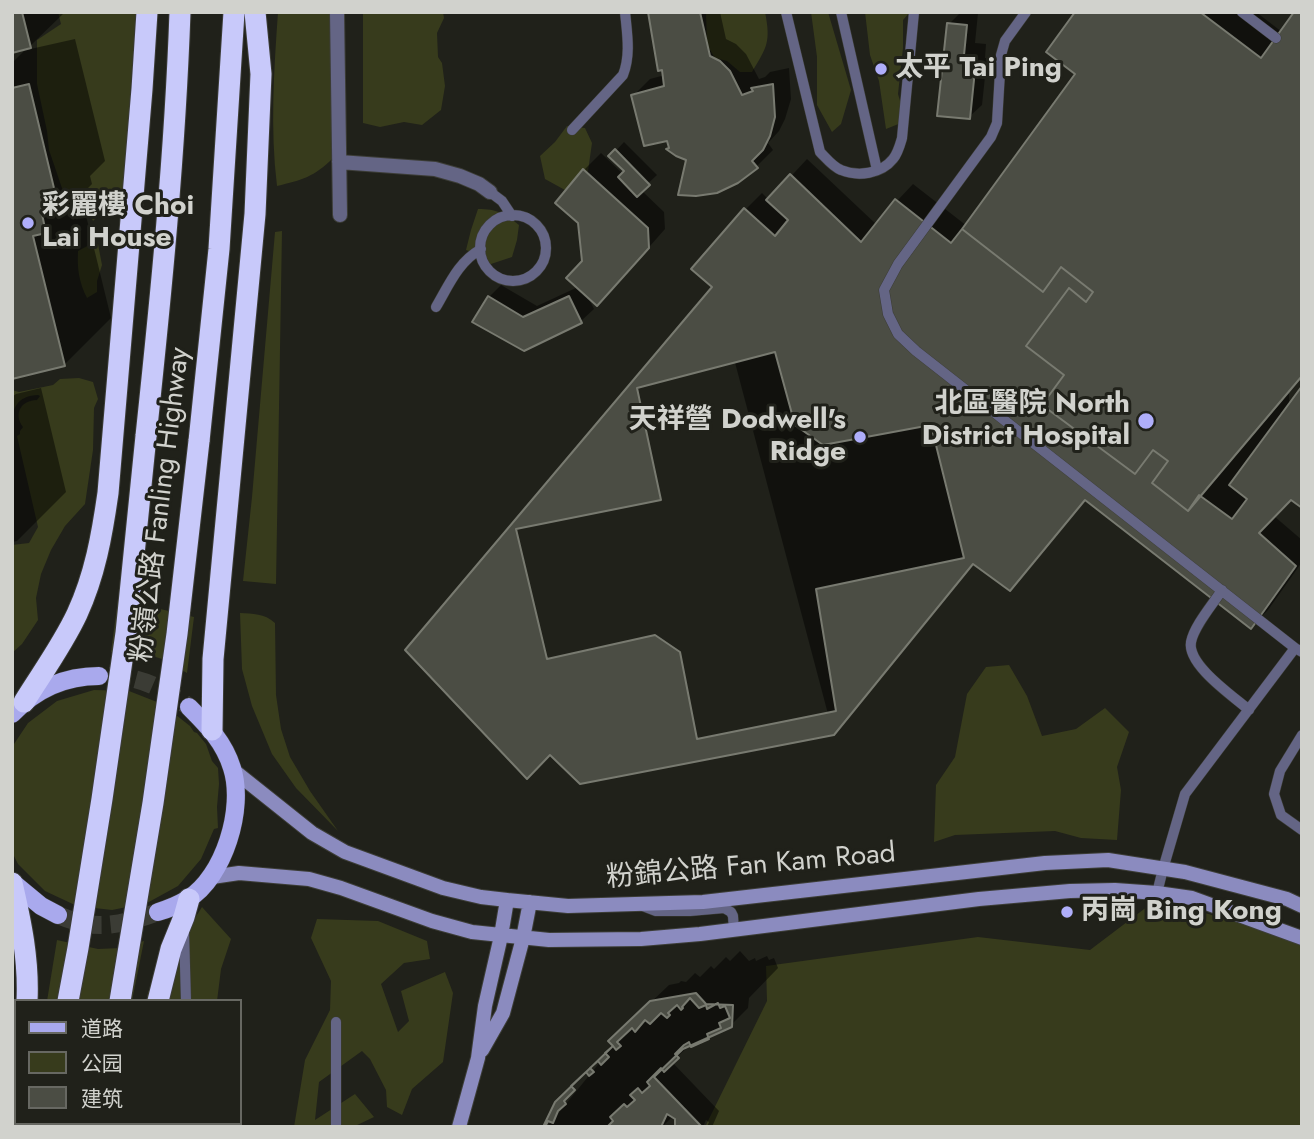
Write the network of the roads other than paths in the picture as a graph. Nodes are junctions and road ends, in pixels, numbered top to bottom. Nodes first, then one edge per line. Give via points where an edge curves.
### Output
1 (147, 12) edge
2 (180, 12) edge
3 (234, 12) edge
4 (255, 12) edge
5 (337, 12) edge
6 (625, 12) edge
7 (786, 12) edge
8 (841, 12) edge
9 (914, 12) edge
10 (1026, 12) edge
11 (1242, 12) edge
12 (1276, 37) dead end
13 (572, 130) dead end
14 (339, 162) junction
15 (877, 170) junction
16 (490, 192) joint
17 (340, 215) dead end
18 (512, 215) junction
19 (481, 249) junction
20 (436, 307) dead end
21 (1222, 590) junction
22 (1299, 650) edge
23 (99, 676) tunnel mouth
24 (189, 707) tunnel mouth
25 (18, 708) edge
26 (1249, 710) junction
27 (212, 730) junction
28 (1302, 735) edge
29 (233, 770) junction
30 (1302, 830) edge
31 (1163, 869) junction
32 (212, 877) junction
33 (12, 883) edge
34 (1157, 893) junction
35 (507, 900) junction
36 (530, 902) junction
37 (640, 904) junction
38 (1302, 906) edge
39 (186, 908) junction
40 (158, 912) tunnel mouth
41 (58, 915) tunnel mouth
42 (734, 931) junction
43 (501, 936) junction
44 (1302, 937) edge
45 (523, 938) junction
46 (27, 999) edge
47 (68, 999) edge
48 (120, 999) edge
49 (158, 999) edge
50 (186, 999) edge
51 (336, 1022) dead end
52 (478, 1058) junction
53 (336, 1127) edge
54 (459, 1127) edge

1 - 25 highway via 101,541 76,615
2 - 47 highway, 粉嶺公路 Fanling Highway, bridge via 166,243 125,646
3 - 48 highway, 粉嶺公路 Fanling Highway, bridge via 219,249 199,441 175,647
4 - 27 highway via 261,74 255,214 213,659
5 - 14 street
6 - 13 lane via 628,49 623,75
7 - 15 lane via 820,152 839,170 858,174
8 - 15 lane
9 - 15 lane via 902,138 891,162
10 - 21 lane via 1005,41 1001,55 997,123 991,137 898,264 884,290 888,314 898,334 916,351
11 - 12 lane
14 - 16 street via 435,169
14 - 17 street
16 - 18 lane
18 - 19 lane via 490,225
18 - 19 lane via 529,219 543,235 545,256 534,274 503,280 486,267
19 - 20 lane via 463,261
21 - 22 lane
21 - 26 lane via 1194,633 1193,654 1199,666
22 - 26 lane
23 - 25 main road via 79,676 48,686
24 - 27 main road
26 - 31 lane via 1185,794
27 - 29 main road
28 - 30 lane via 1280,771 1274,794 1281,815
29 - 32 main road via 233,824
29 - 35 main road, 粉錦公路 Fan Kam Road via 312,833 345,852 443,888
31 - 34 lane
31 - 37 main road, 粉錦公路 Fan Kam Road via 1108,860 1045,863 703,902
31 - 38 main road, 粉錦公路 Fan Kam Road
32 - 39 main road
32 - 43 main road, 粉錦公路 Fan Kam Road via 239,873 309,879 432,921
33 - 41 main road
33 - 46 highway via 24,941
34 - 42 main road, 粉錦公路 Fan Kam Road via 1048,892
34 - 44 main road, 粉錦公路 Fan Kam Road via 1192,898
35 - 36 main road, 粉錦公路 Fan Kam Road
35 - 43 main road
36 - 37 main road, 粉錦公路 Fan Kam Road
36 - 45 main road
37 - 42 lane via 656,911 724,908 733,916
39 - 40 main road
39 - 49 highway
39 - 50 lane
42 - 45 main road, 粉錦公路 Fan Kam Road via 617,939
43 - 45 main road, 粉錦公路 Fan Kam Road
43 - 52 main road
45 - 52 main road via 503,1013
51 - 53 lane
52 - 54 main road

